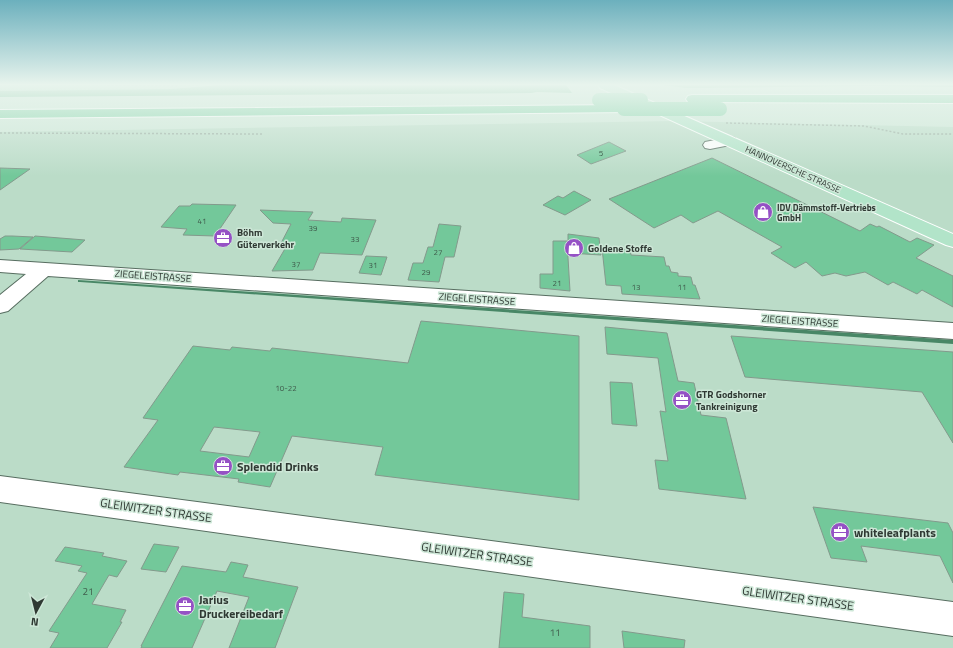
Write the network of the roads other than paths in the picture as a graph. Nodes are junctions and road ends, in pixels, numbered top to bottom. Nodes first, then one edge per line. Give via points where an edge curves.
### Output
1 (674, 115) edge
2 (730, 140) junction
3 (710, 145) dead end
4 (953, 241) edge
5 (0, 266) edge
6 (44, 269) junction
7 (0, 306) edge
8 (953, 331) edge
9 (0, 489) edge
10 (953, 619) edge

1 - 2 main road, HANNOVERSCHE STRASSE
2 - 3 street
2 - 4 main road, HANNOVERSCHE STRASSE
5 - 6 street, ZIEGELEISTRASSE
6 - 7 street
6 - 8 street, ZIEGELEISTRASSE
9 - 10 street, GLEIWITZER STRASSE

